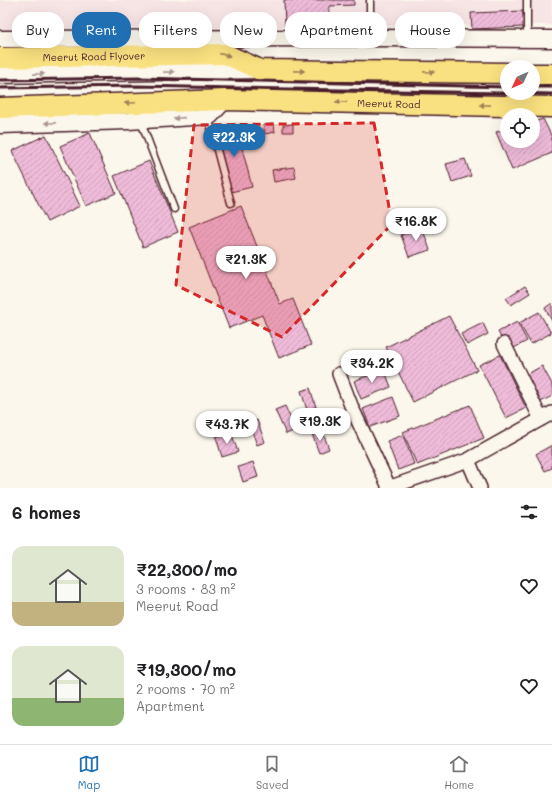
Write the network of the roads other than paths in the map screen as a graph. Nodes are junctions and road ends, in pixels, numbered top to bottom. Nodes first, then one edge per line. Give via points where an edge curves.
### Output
1 (370, 0) edge
2 (527, 0) edge
3 (370, 12) edge
4 (285, 38) edge
5 (387, 38) edge
6 (0, 39) edge
7 (527, 39) junction
8 (552, 39) edge
9 (0, 58) edge
10 (260, 70) junction
11 (500, 73) edge
12 (540, 74) edge
13 (552, 74) edge
14 (0, 75) edge
15 (225, 100) junction
16 (552, 107) edge
17 (0, 108) edge
18 (208, 116) junction
19 (140, 120) junction
20 (0, 124) edge
21 (232, 204) dead end
22 (174, 209) dead end
23 (504, 344) dead end
24 (338, 374) dead end
25 (546, 416) edge
26 (468, 460) junction
27 (388, 488) edge
28 (480, 488) edge

1 - 3 lane
2 - 7 lane
4 - 6 street
5 - 7 street
7 - 8 street
9 -> 10 main road, Meerut Road Flyover via 225,54
10 -> 11 main road
14 -> 10 street
12 - 13 main road
16 -> 15 main road, Meerut Road
15 -> 17 main road, Meerut Road
15 - 18 street
18 -> 19 street
18 - 21 lane
19 -> 20 street
19 - 22 lane
23 - 25 street
24 - 27 street
25 - 26 street
26 - 27 street
26 - 28 street

